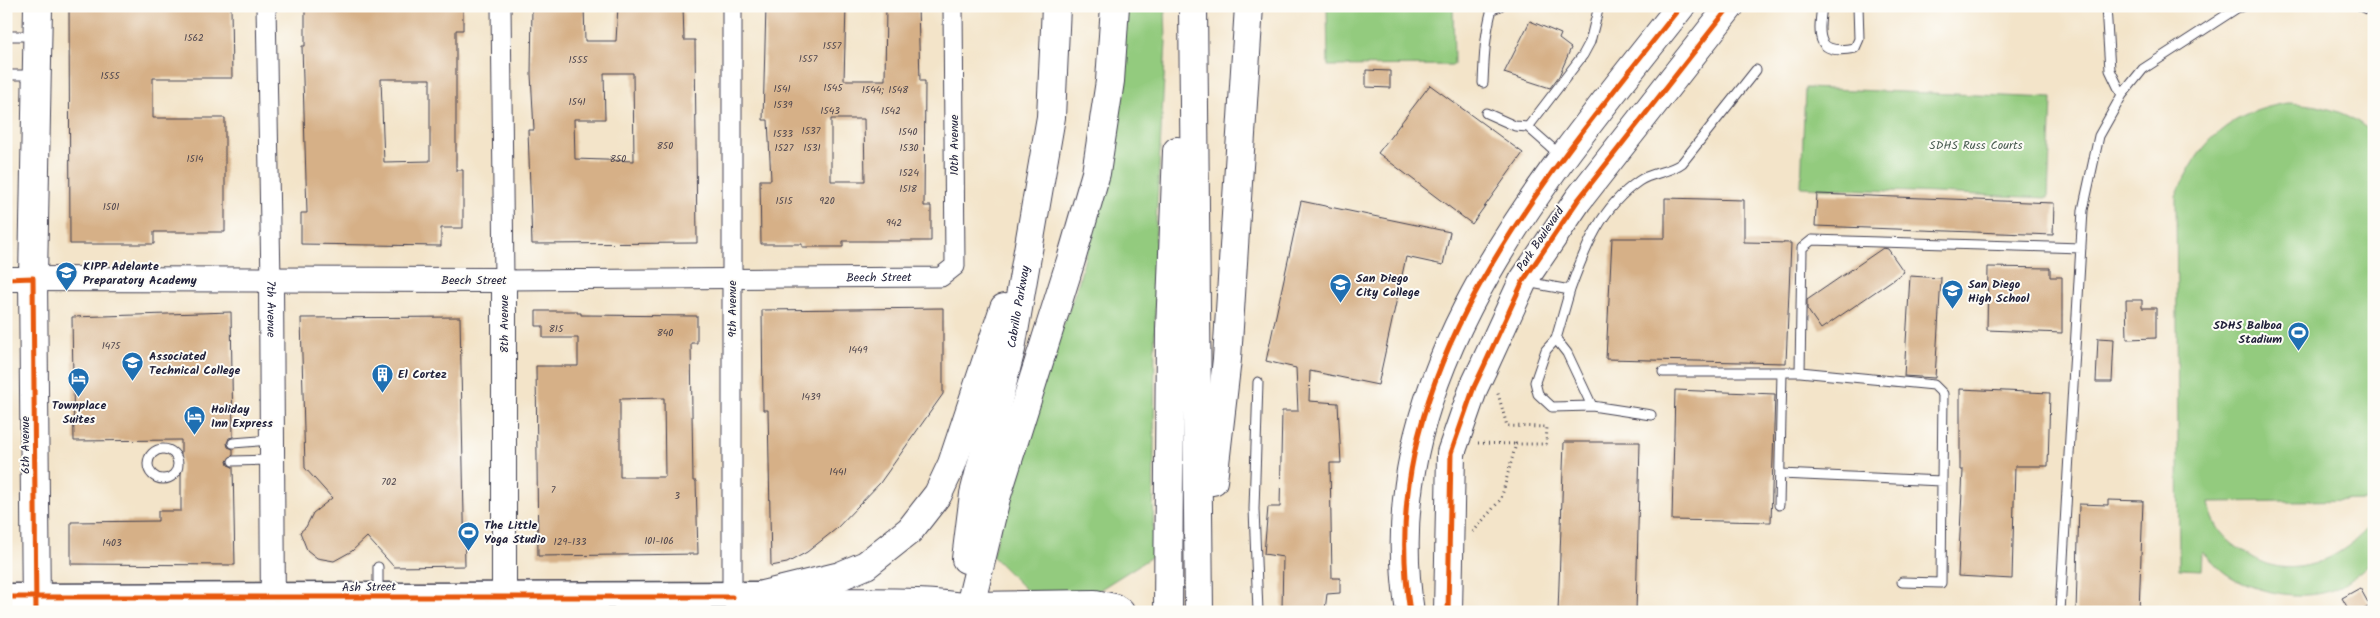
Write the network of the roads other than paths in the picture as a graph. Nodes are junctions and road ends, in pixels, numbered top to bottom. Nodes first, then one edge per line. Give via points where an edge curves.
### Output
1 (38, 6) edge
2 (266, 6) edge
3 (501, 6) edge
4 (732, 6) edge
5 (953, 6) edge
6 (1056, 6) edge
7 (1115, 6) edge
8 (1249, 6) edge
9 (1500, 6) edge
10 (1599, 6) edge
11 (1681, 6) edge
12 (1730, 6) edge
13 (1822, 6) edge
14 (1858, 6) edge
15 (2106, 6) edge
16 (2244, 6) edge
17 (2362, 6) edge
18 (1193, 10) edge
19 (2374, 12) edge
20 (6, 36) edge
21 (38, 36) junction
22 (1756, 70) dead end
23 (6, 75) edge
24 (37, 75) junction
25 (1483, 83) dead end
26 (2122, 95) junction
27 (1486, 113) dead end
28 (1528, 127) junction
29 (1563, 158) junction
30 (1033, 221) junction
31 (2081, 248) junction
32 (941, 277) joint
33 (33, 278) junction
34 (732, 278) junction
35 (6, 279) edge
36 (504, 280) junction
37 (271, 281) junction
38 (1523, 282) junction
39 (1570, 290) junction
40 (1556, 339) junction
41 (1663, 372) dead end
42 (1782, 372) junction
43 (1800, 372) junction
44 (1258, 382) dead end
45 (1592, 406) junction
46 (1652, 415) dead end
47 (233, 443) dead end
48 (181, 448) dead end
49 (161, 450) junction
50 (272, 450) junction
51 (233, 461) dead end
52 (1780, 474) junction
53 (1942, 481) junction
54 (1779, 505) dead end
55 (378, 566) dead end
56 (1902, 582) dead end
57 (762, 595) junction
58 (6, 597) edge
59 (379, 600) junction
60 (36, 604) edge
61 (504, 604) edge
62 (732, 604) edge
63 (273, 605) edge
64 (1199, 607) edge
65 (970, 609) edge
66 (1120, 612) edge
67 (1168, 612) edge
68 (1258, 612) edge
69 (1410, 612) edge
70 (1448, 612) edge
71 (2060, 612) edge

1 - 21 main road, 6th Avenue
2 - 37 street, 7th Avenue
3 - 36 street, 8th Avenue
4 - 34 street, 9th Avenue
5 - 32 street, 10th Avenue via 955,266
6 - 30 main road, Cabrillo Parkway via 1051,117
7 - 65 main road via 1110,80 1096,173 996,498
8 - 64 main road via 1227,359
9 - 25 lane via 1492,10 1490,17
10 - 28 lane via 1584,55
11 - 29 main road
12 - 38 main road, Park Boulevard via 1578,200
13 - 14 lane via 1818,33 1822,43 1839,51 1855,48
15 - 26 lane via 2110,70
16 - 26 lane via 2143,69
17 - 19 lane
18 - 64 main road
18 - 67 main road via 1177,156 1170,330
20 - 21 lane
21 - 24 main road, 6th Avenue
22 - 39 lane via 1682,163 1674,169 1640,180 1605,214 1588,242
23 - 24 lane
24 - 33 main road, 6th Avenue
26 - 31 lane via 2100,136 2083,210
27 - 28 lane via 1516,126
28 - 29 lane
29 - 69 main road via 1493,258 1439,366 1425,411 1406,501 1405,582
30 - 57 main road via 952,464 938,494 910,530 866,565 840,576
30 - 65 main road, Cabrillo Parkway via 1012,349 974,494 965,563
31 - 43 lane via 1812,240 1802,248
31 - 71 lane
32 - 34 street, Beech Street
33 - 35 street, Beech Street
33 - 37 street, Beech Street
33 - 60 main road, 6th Avenue
34 - 36 street, Beech Street
34 - 62 street, 9th Avenue
36 - 37 street, Beech Street
36 - 61 street, 8th Avenue
37 - 50 street, 7th Avenue
38 - 39 lane
38 - 70 main road, Park Boulevard via 1474,387 1451,453
39 - 40 lane
40 - 45 lane via 1567,353
40 - 45 lane via 1538,367 1535,382 1538,394 1552,406
41 - 42 lane
42 - 43 lane
42 - 52 lane
43 - 53 lane via 1934,386 1943,394
44 - 68 lane via 1254,509
45 - 46 lane
47 - 50 lane
48 - 49 lane
49 - 49 lane via 150,458 149,467 153,475 171,477 179,469 175,455
50 - 51 lane
50 - 63 street, 7th Avenue
52 - 53 lane
52 - 54 lane
53 - 56 lane via 1941,583
55 - 59 lane
57 - 62 main road, Ash Street
57 - 65 street, Ash Street via 800,600 936,600
58 - 60 main road, Ash Street
59 - 61 main road, Ash Street
59 - 63 main road, Ash Street
60 - 63 main road, Ash Street
61 - 62 main road, Ash Street
65 - 66 main road via 1095,604

